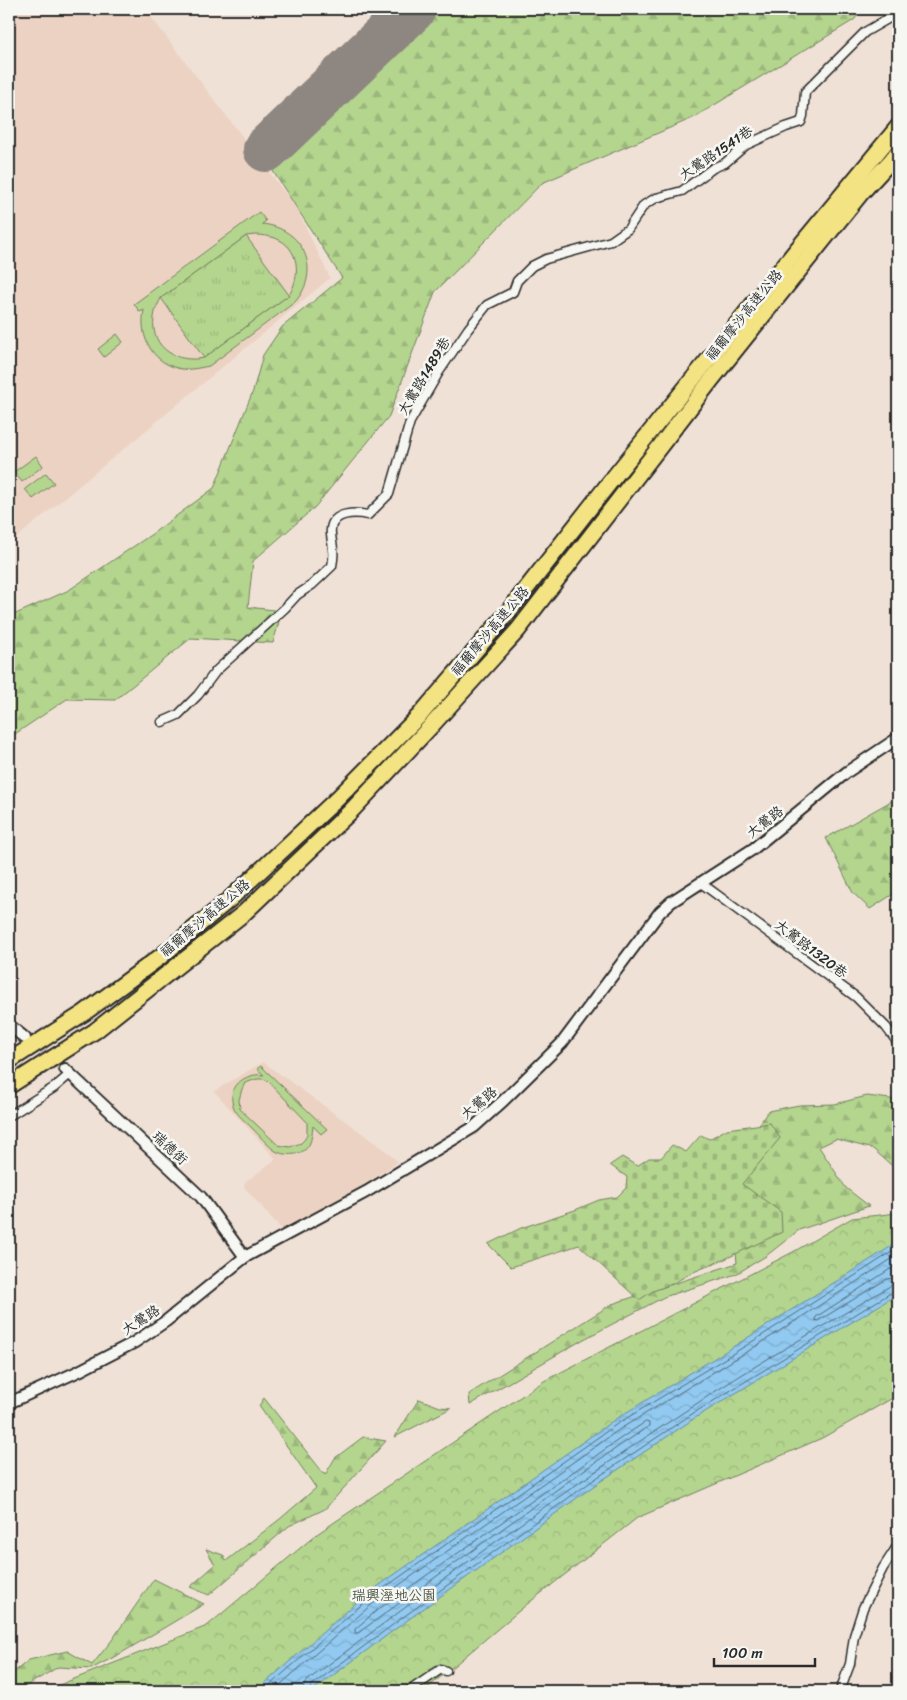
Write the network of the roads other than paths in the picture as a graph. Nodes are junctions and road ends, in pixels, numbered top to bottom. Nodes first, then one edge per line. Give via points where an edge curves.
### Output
1 (898, 12) edge
2 (898, 127) edge
3 (898, 152) edge
4 (670, 195) joint
5 (162, 722) dead end
6 (898, 738) edge
7 (701, 883) junction
8 (9, 1025) edge
9 (25, 1038) tunnel mouth
10 (898, 1043) edge
11 (9, 1061) edge
12 (68, 1071) joint
13 (9, 1086) edge
14 (9, 1116) edge
15 (244, 1257) junction
16 (9, 1402) edge
17 (898, 1545) edge
18 (446, 1671) dead end
19 (409, 1691) edge
20 (840, 1691) edge

1 - 4 street, 大鶯路1541巷 via 865,32 805,92 801,122 746,145 725,163 682,191
2 - 11 highway, 福爾摩沙高速公路 via 504,617 420,715 337,799 230,899 84,1013
3 - 13 highway, 福爾摩沙高速公路 via 861,193 712,379 518,630 432,725 351,810 244,913 95,1031
4 - 5 street, 大鶯路1489巷 via 644,205 628,229 611,241 532,266 517,281 513,292 487,305 439,372 410,422 389,494 368,515 346,513 336,520 331,531 332,566 216,671 178,715
6 - 7 street, 大鶯路 via 847,772 753,848
7 - 10 street, 大鶯路1320巷 via 856,997
7 - 15 street, 大鶯路 via 660,912 562,1044 485,1118 366,1192
8 - 9 street
12 - 14 street via 55,1087
12 - 15 street, 瑞德街 via 201,1197
15 - 16 street, 大鶯路 via 166,1321 135,1342
17 - 20 street via 863,1608
18 - 19 street via 441,1669

